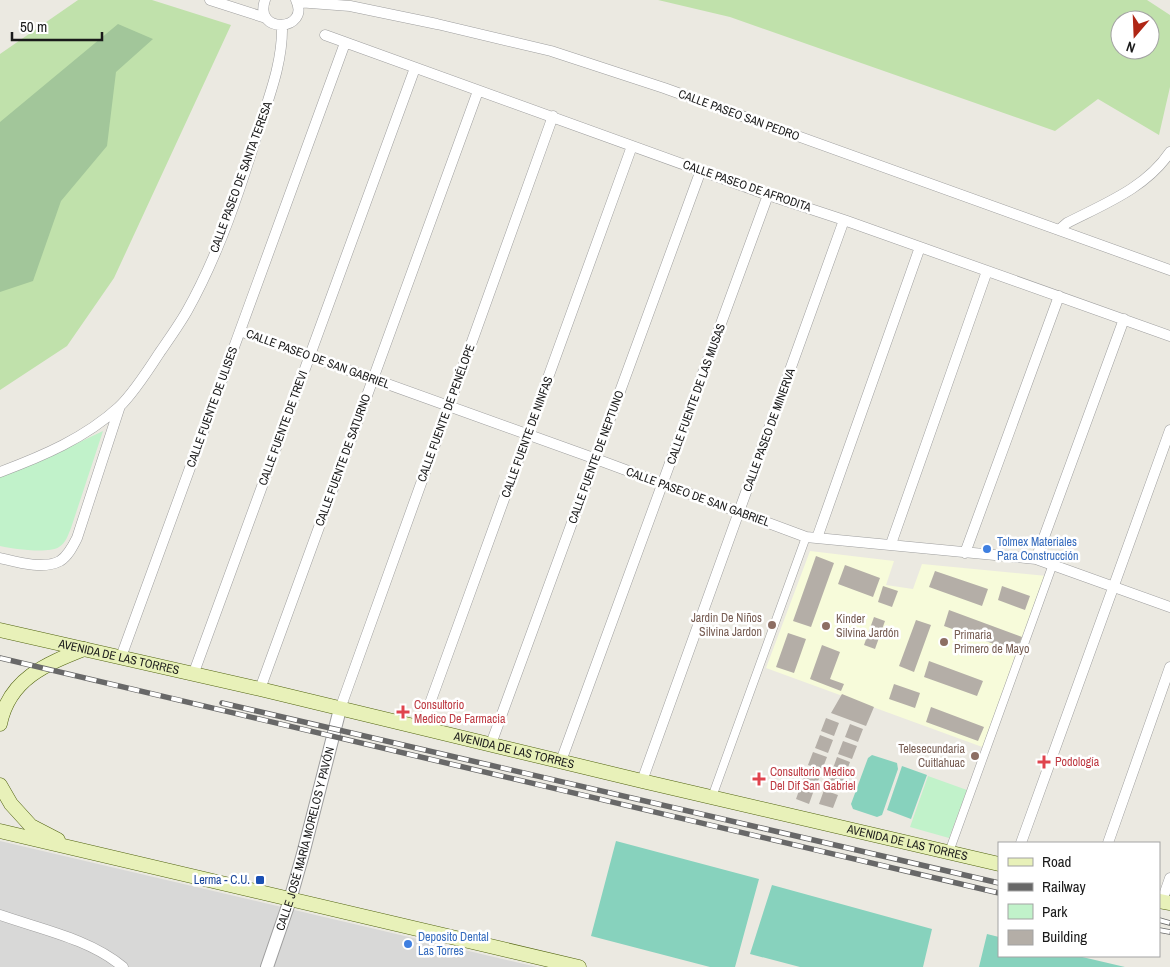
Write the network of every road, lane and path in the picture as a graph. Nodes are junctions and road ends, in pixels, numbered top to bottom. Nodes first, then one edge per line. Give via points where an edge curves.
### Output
1 (210, 0) edge
2 (265, 0) edge
3 (296, 1) edge
4 (266, 18) junction
5 (282, 25) junction
6 (326, 35) dead end
7 (345, 43) junction
8 (415, 68) junction
9 (478, 90) junction
10 (553, 116) junction
11 (632, 146) junction
12 (1170, 152) edge
13 (701, 170) junction
14 (768, 195) junction
15 (844, 220) junction
16 (1060, 230) junction
17 (920, 247) junction
18 (1170, 270) edge
19 (987, 272) junction
20 (1058, 296) junction
21 (1124, 320) junction
22 (240, 331) junction
23 (1170, 336) edge
24 (310, 356) junction
25 (373, 378) junction
26 (120, 406) junction
27 (449, 407) junction
28 (1170, 430) edge
29 (528, 434) junction
30 (596, 459) junction
31 (0, 472) edge
32 (663, 484) junction
33 (739, 513) junction
34 (811, 537) junction
35 (891, 544) junction
36 (965, 552) junction
37 (0, 558) edge
38 (1036, 558) junction
39 (1053, 564) junction
40 (1114, 586) junction
41 (1170, 607) edge
42 (0, 630) edge
43 (84, 649) junction
44 (121, 657) junction
45 (1170, 667) edge
46 (193, 675) junction
47 (260, 689) junction
48 (340, 709) junction
49 (0, 724) edge
50 (421, 728) junction
51 (490, 744) junction
52 (561, 761) junction
53 (642, 781) junction
54 (0, 785) edge
55 (712, 797) junction
56 (0, 831) edge
57 (1021, 842) edge
58 (1108, 842) edge
59 (74, 849) junction
60 (949, 852) junction
61 (998, 864) edge
62 (1170, 878) edge
63 (290, 900) junction
64 (1163, 902) edge
65 (0, 915) edge
66 (123, 967) edge
67 (267, 967) edge
68 (579, 967) edge

1 - 4 street
2 - 4 street
3 - 5 street via 297,16
3 - 16 street, CALLE PASEO SAN PEDRO via 350,6 552,51
4 - 5 street
5 - 26 street, CALLE PASEO DE SANTA TERESA via 283,46 274,82 209,265 186,311
6 - 7 street, CALLE PASEO DE AFRODITA
7 - 8 street, CALLE PASEO DE AFRODITA
7 - 22 street, CALLE FUENTE DE ULISES
8 - 9 street, CALLE PASEO DE AFRODITA
8 - 24 street, CALLE FUENTE DE TREVI
9 - 10 street, CALLE PASEO DE AFRODITA
9 - 25 street, CALLE FUENTE DE SATURNO
10 - 11 street, CALLE PASEO DE AFRODITA
10 - 27 street, CALLE FUENTE DE PENÉLOPE
11 - 13 street, CALLE PASEO DE AFRODITA
11 - 29 street, CALLE FUENTE DE NINFAS
12 - 16 street via 1150,175 1122,195 1067,223
13 - 14 street, CALLE PASEO DE AFRODITA
13 - 30 street, CALLE FUENTE DE NEPTUNO
14 - 15 street, CALLE PASEO DE AFRODITA
14 - 32 street, CALLE FUENTE DE LAS MUSAS
15 - 17 street, CALLE PASEO DE AFRODITA
15 - 33 street, CALLE PASEO DE MINERVA
16 - 18 street, CALLE PASEO SAN PEDRO
17 - 19 street, CALLE PASEO DE AFRODITA
17 - 34 street
19 - 20 street, CALLE PASEO DE AFRODITA
19 - 35 street
20 - 21 street, CALLE PASEO DE AFRODITA
20 - 36 street
21 - 23 street, CALLE PASEO DE AFRODITA
21 - 38 street
22 - 24 street, CALLE PASEO DE SAN GABRIEL
22 - 44 street, CALLE FUENTE DE ULISES
24 - 25 street, CALLE PASEO DE SAN GABRIEL
24 - 46 street, CALLE FUENTE DE TREVI
25 - 27 street, CALLE PASEO DE SAN GABRIEL
25 - 47 street, CALLE FUENTE DE SATURNO
26 - 31 street, CALLE PASEO DE SANTA TERESA via 77,438
26 - 37 street via 70,551 60,561 42,566
27 - 29 street, CALLE PASEO DE SAN GABRIEL
27 - 48 street, CALLE FUENTE DE PENÉLOPE
28 - 40 street
29 - 30 street, CALLE PASEO DE SAN GABRIEL
29 - 50 street, CALLE FUENTE DE NINFAS
30 - 32 street, CALLE PASEO DE SAN GABRIEL
30 - 51 street, CALLE FUENTE DE NEPTUNO
32 - 33 street, CALLE PASEO DE SAN GABRIEL
32 - 52 street, CALLE FUENTE DE LAS MUSAS
33 - 34 street, CALLE PASEO DE SAN GABRIEL
33 - 53 street, CALLE PASEO DE MINERVA
34 - 35 street, CALLE PASEO DE SAN GABRIEL
34 - 55 street
35 - 36 street, CALLE PASEO DE SAN GABRIEL
36 - 38 street, CALLE PASEO DE SAN GABRIEL
38 - 39 street, CALLE PASEO DE SAN GABRIEL
39 - 40 street, CALLE PASEO DE SAN GABRIEL
39 - 60 street
40 - 41 street, CALLE PASEO DE SAN GABRIEL
40 - 57 street
42 - 43 main road, AVENIDA DE LAS TORRES
43 - 44 main road, AVENIDA DE LAS TORRES
43 - 49 main road via 25,678 11,697
44 - 46 main road, AVENIDA DE LAS TORRES
45 - 58 street
46 - 47 main road, AVENIDA DE LAS TORRES
47 - 48 main road, AVENIDA DE LAS TORRES
48 - 50 main road, AVENIDA DE LAS TORRES
48 - 63 street, CALLE JOSÉ MARÍA MORELOS Y PAVÓN
50 - 51 main road, AVENIDA DE LAS TORRES
51 - 52 main road, AVENIDA DE LAS TORRES
52 - 53 main road, AVENIDA DE LAS TORRES
53 - 55 main road, AVENIDA DE LAS TORRES
54 - 59 main road via 11,804 32,826
55 - 60 main road, AVENIDA DE LAS TORRES
56 - 59 main road
59 - 63 main road
60 - 61 main road, AVENIDA DE LAS TORRES
62 - 64 street
63 - 67 street, CALLE JOSÉ MARÍA MORELOS Y PAVÓN
63 - 68 main road
65 - 66 street via 89,946

